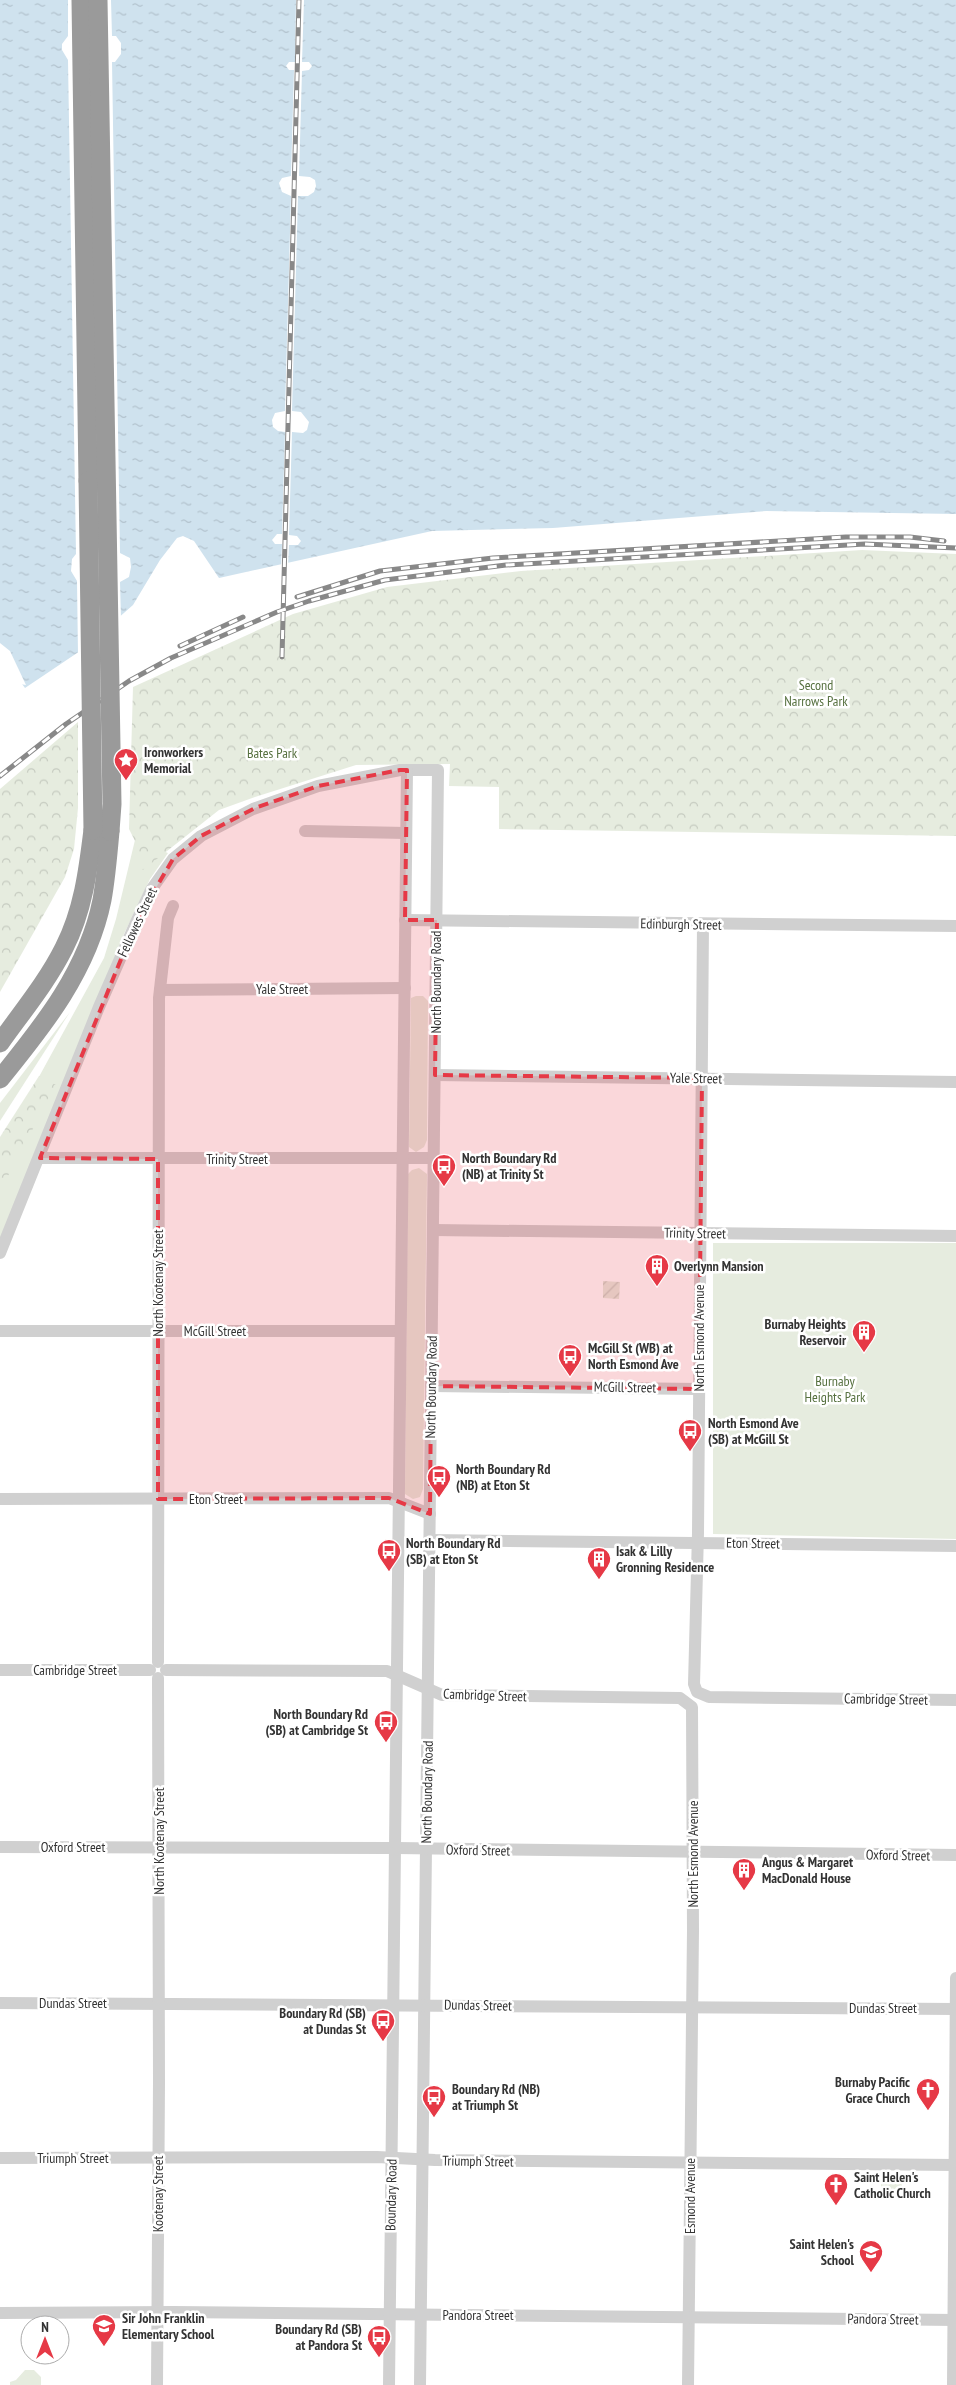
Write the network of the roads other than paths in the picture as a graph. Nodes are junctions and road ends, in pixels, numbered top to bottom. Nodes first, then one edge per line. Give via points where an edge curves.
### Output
1 (81, 0) edge
2 (98, 0) edge
3 (407, 770) junction
4 (438, 770) joint
5 (102, 831) junction
6 (305, 831) dead end
7 (406, 833) junction
8 (173, 906) dead end
9 (405, 920) junction
10 (437, 920) junction
11 (703, 924) junction
12 (956, 926) edge
13 (404, 988) junction
14 (160, 990) junction
15 (14, 1023) junction
16 (35, 1036) junction
17 (0, 1038) edge
18 (0, 1043) edge
19 (435, 1075) junction
20 (702, 1078) junction
21 (0, 1079) edge
22 (956, 1082) edge
23 (0, 1087) edge
24 (40, 1158) junction
25 (403, 1158) junction
26 (434, 1158) junction
27 (158, 1159) junction
28 (433, 1230) junction
29 (699, 1233) junction
30 (956, 1236) edge
31 (0, 1253) edge
32 (0, 1331) edge
33 (158, 1331) junction
34 (400, 1331) junction
35 (431, 1386) junction
36 (698, 1388) junction
37 (158, 1499) junction
38 (0, 1500) edge
39 (399, 1502) junction
40 (430, 1514) junction
41 (429, 1540) junction
42 (697, 1543) junction
43 (956, 1546) edge
44 (0, 1670) edge
45 (158, 1670) junction
46 (398, 1677) junction
47 (428, 1689) junction
48 (697, 1692) joint
49 (956, 1700) edge
50 (688, 1702) joint
51 (0, 1847) edge
52 (158, 1848) junction
53 (396, 1848) junction
54 (426, 1849) junction
55 (694, 1853) junction
56 (956, 1855) edge
57 (956, 1978) edge
58 (0, 2003) edge
59 (158, 2003) junction
60 (394, 2004) junction
61 (424, 2004) junction
62 (692, 2007) junction
63 (956, 2009) edge
64 (392, 2157) junction
65 (0, 2158) edge
66 (158, 2158) junction
67 (422, 2160) junction
68 (690, 2163) junction
69 (955, 2166) edge
70 (157, 2312) junction
71 (0, 2313) edge
72 (390, 2314) junction
73 (420, 2315) junction
74 (688, 2317) junction
75 (955, 2320) edge
76 (157, 2385) edge
77 (389, 2385) edge
78 (420, 2385) edge
79 (688, 2385) edge
80 (953, 2385) edge

1 - 5 highway, bridge
2 - 5 highway, bridge via 112,804
3 - 4 street, Fellowes Street
3 - 7 street
3 - 24 street, Fellowes Street via 318,786 261,806 201,836 173,859 151,890 99,1007
4 - 10 street, North Boundary Road
5 - 15 highway via 64,948
5 - 16 highway via 102,901 85,955
6 - 7 street
7 - 9 street
8 - 14 street, North Kootenay Street via 168,918
9 - 10 street, Edinburgh Street
9 - 13 street
10 - 11 street, Edinburgh Street
10 - 19 street, North Boundary Road
11 - 12 street, Edinburgh Street
11 - 20 street, North Esmond Avenue
13 - 14 street, Yale Street
13 - 25 street
14 - 27 street, North Kootenay Street
15 - 17 highway
15 - 18 highway
16 - 21 highway
16 - 23 highway
19 - 20 street, Yale Street
19 - 26 street, North Boundary Road
20 - 22 street, Yale Street
20 - 29 street, North Esmond Avenue
24 - 27 street, Trinity Street
24 - 31 street, Fellowes Street
25 - 26 street, Trinity Street
25 - 27 street, Trinity Street
25 - 34 street
26 - 28 street, North Boundary Road
27 - 33 street, North Kootenay Street
28 - 29 street, Trinity Street
28 - 35 street, North Boundary Road
29 - 30 street, Trinity Street
29 - 36 street, North Esmond Avenue
32 - 33 street, McGill Street
33 - 34 street, McGill Street
33 - 37 street, North Kootenay Street
34 - 39 street
35 - 36 street, McGill Street
35 - 40 street, North Boundary Road
36 - 42 street, North Esmond Avenue
37 - 38 street, Eton Street
37 - 39 street, Eton Street via 389,1498
37 - 45 street, North Kootenay Street
39 - 40 street, Eton Street
39 - 46 street
40 - 41 street, North Boundary Road
41 - 42 street, Eton Street
41 - 47 street, North Boundary Road
42 - 43 street, Eton Street
42 - 48 street, North Esmond Avenue via 694,1684
44 - 45 street, Cambridge Street
45 - 46 street, Cambridge Street via 387,1671
45 - 52 street, North Kootenay Street
46 - 47 street, Cambridge Street
46 - 53 street
47 - 50 street, Cambridge Street via 442,1695 680,1698
47 - 54 street, North Boundary Road
48 - 49 street, Cambridge Street via 709,1697
50 - 55 street, North Esmond Avenue via 693,1714
51 - 52 street, Oxford Street
52 - 53 street, Oxford Street
52 - 59 street, North Kootenay Street
53 - 54 street, Oxford Street
53 - 60 street
54 - 55 street, Oxford Street
54 - 61 street, North Boundary Road
55 - 56 street, Oxford Street
55 - 62 street, North Esmond Avenue
57 - 63 street
58 - 59 street, Dundas Street
59 - 60 street, Dundas Street
59 - 66 street, Kootenay Street
60 - 61 street, Dundas Street
60 - 64 street, Boundary Road
61 - 62 street, Dundas Street
61 - 67 street
62 - 63 street, Dundas Street
62 - 68 street, Esmond Avenue
63 - 69 street
64 - 66 street, Triumph Street
64 - 67 street, Triumph Street
64 - 72 street, Boundary Road
65 - 66 street, Triumph Street
66 - 70 street, Kootenay Street
67 - 68 street, Triumph Street
67 - 73 street
68 - 69 street, Triumph Street
68 - 74 street, Esmond Avenue
69 - 75 street
70 - 71 street, Pandora Street
70 - 72 street, Pandora Street
70 - 76 street, Kootenay Street
72 - 73 street, Pandora Street
72 - 77 street, Boundary Road
73 - 74 street, Pandora Street
73 - 78 street
74 - 75 street, Pandora Street
74 - 79 street, Esmond Avenue
75 - 80 street

